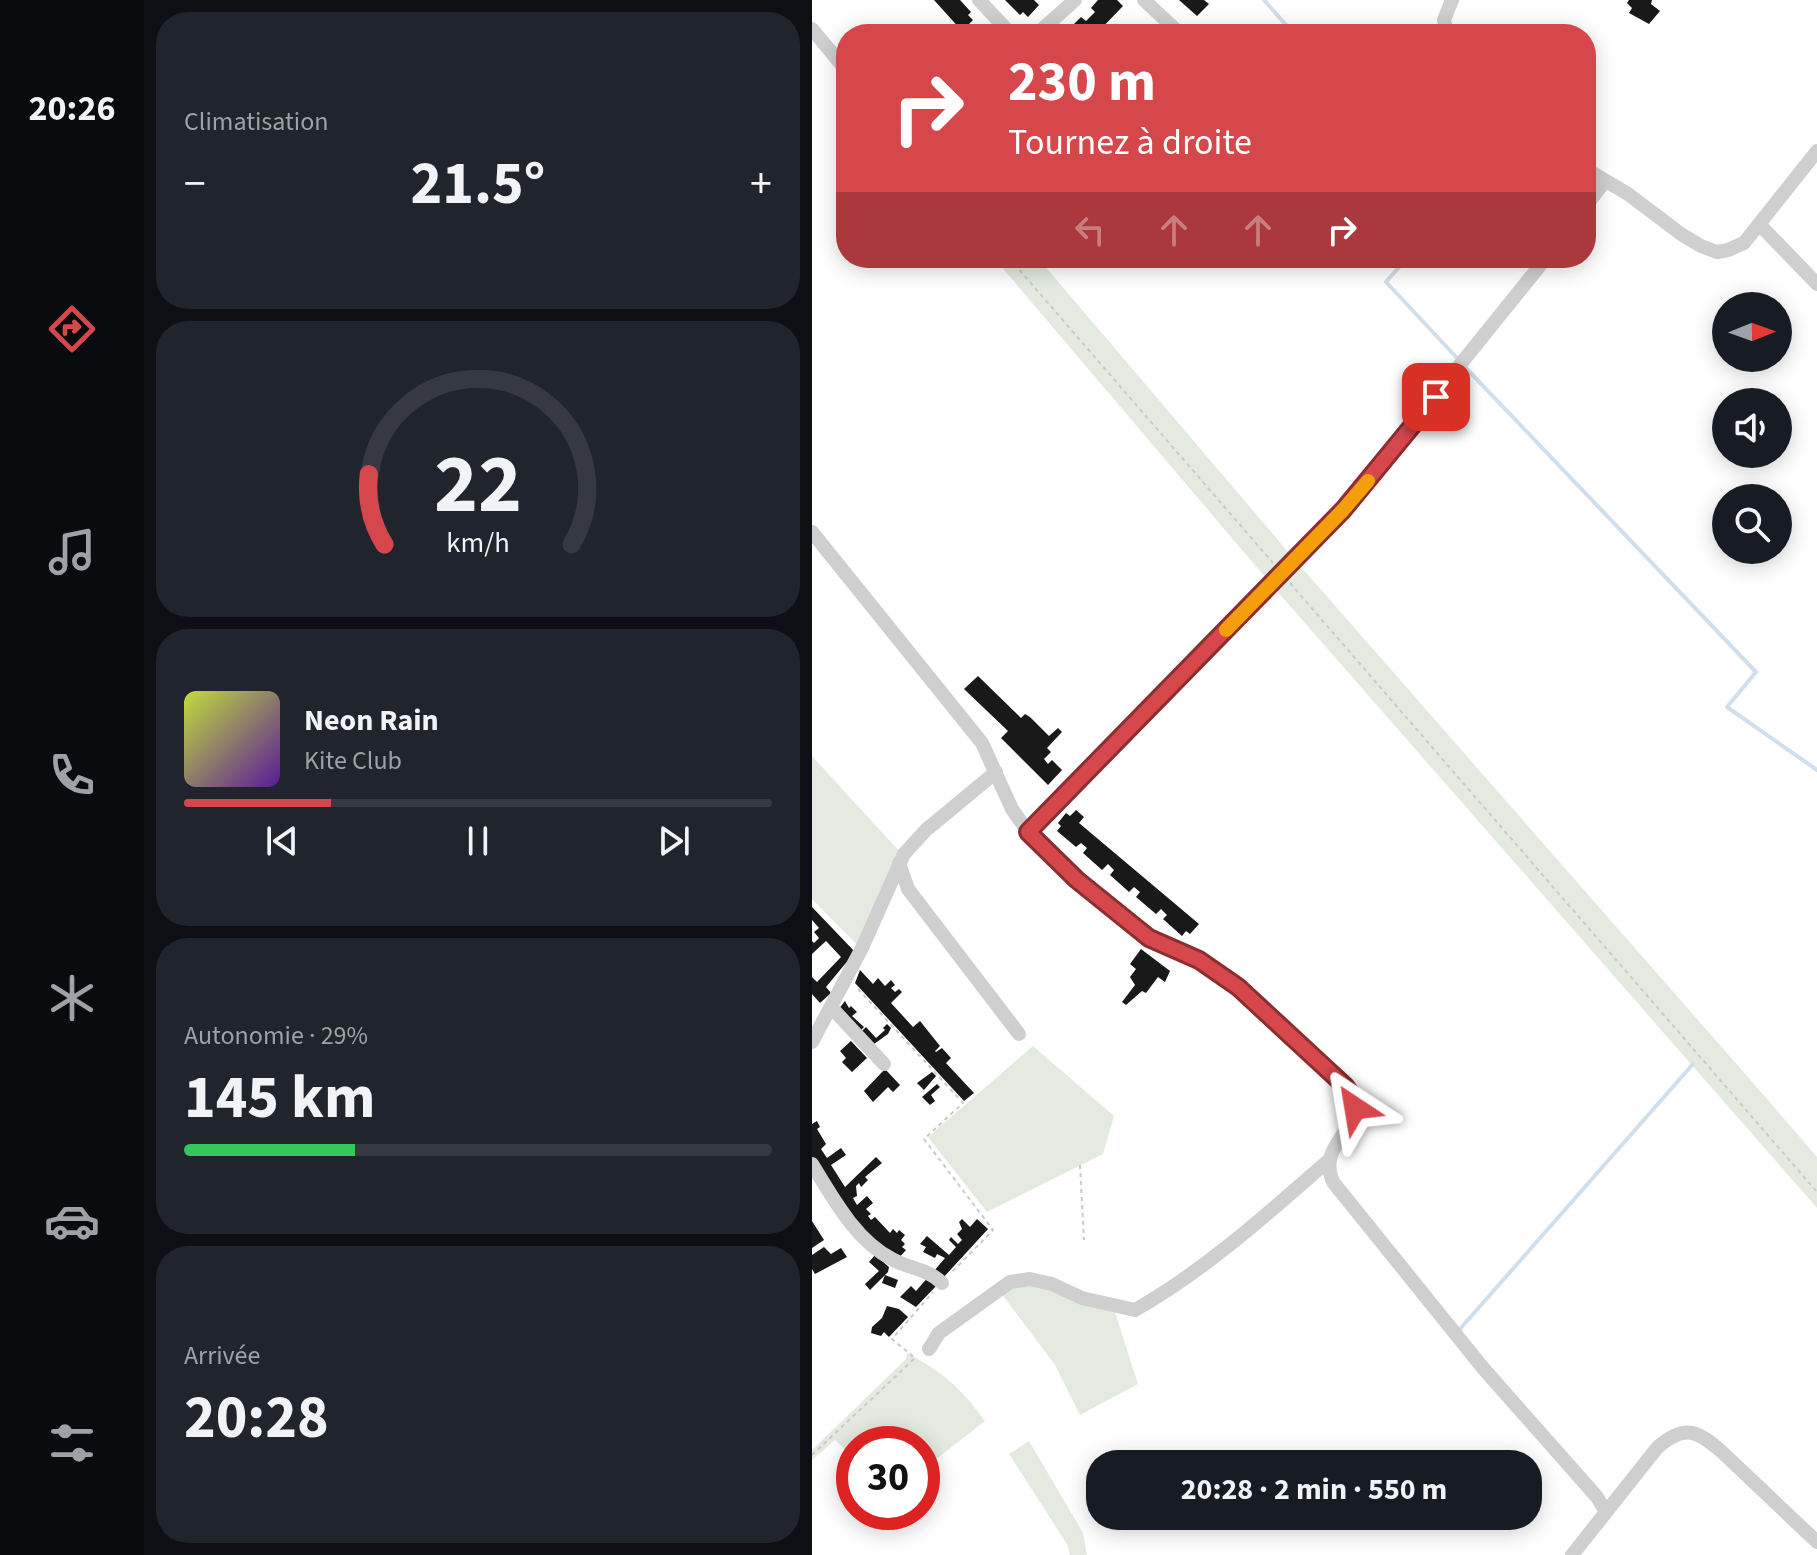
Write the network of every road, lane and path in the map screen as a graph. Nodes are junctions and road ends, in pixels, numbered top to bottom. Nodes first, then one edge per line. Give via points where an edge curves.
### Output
1 (979, 0) edge
2 (1075, 0) edge
3 (1144, 0) edge
4 (1452, 0) edge
5 (1002, 24) edge
6 (1048, 24) edge
7 (1170, 24) edge
8 (1445, 24) edge
9 (812, 29) edge
10 (836, 58) edge
11 (1817, 151) edge
12 (1596, 175) edge
13 (1605, 181) junction
14 (1596, 193) edge
15 (1760, 225) junction
16 (1018, 268) edge
17 (1538, 268) edge
18 (1817, 284) edge
19 (812, 532) edge
20 (1282, 574) junction
21 (996, 772) junction
22 (1028, 832) junction
23 (899, 863) junction
24 (845, 981) junction
25 (831, 1007) junction
26 (1019, 1034) dead end
27 (812, 1042) edge
28 (884, 1064) dead end
29 (1329, 1160) junction
30 (812, 1164) edge
31 (1080, 1165) dead end
32 (1817, 1192) edge
33 (1084, 1240) dead end
34 (942, 1283) junction
35 (929, 1349) dead end
36 (812, 1455) edge
37 (1606, 1512) junction
38 (1817, 1542) edge
39 (1572, 1555) edge

1 - 5 street
2 - 6 street
3 - 7 street
4 - 8 street
9 - 10 street
11 - 15 street
12 - 13 street
13 - 14 street
13 - 15 street via 1681,234 1717,252 1744,243
15 - 18 street
16 - 20 path
17 - 20 street via 1343,510
19 - 21 street via 982,743
20 - 22 street
20 - 32 path
21 - 22 street
21 - 23 street via 918,836
22 - 29 street via 1149,938 1199,960 1238,987 1345,1086 1354,1115
23 - 24 street
23 - 26 street via 908,889
24 - 25 street
24 - 34 path via 963,1103 924,1139 993,1230
25 - 27 street
25 - 28 street
29 - 35 street via 1218,1255 1135,1310 1030,1279 1010,1282 939,1333
29 - 37 street via 1337,1189
30 - 34 street via 871,1244
31 - 33 path
34 - 36 path via 892,1339 915,1358
37 - 38 street via 1657,1448 1673,1435 1694,1433 1709,1440
37 - 39 street

